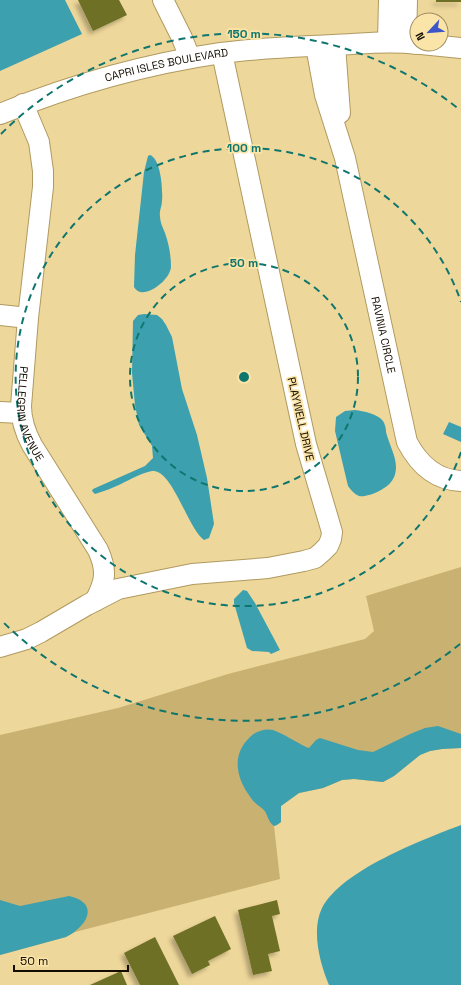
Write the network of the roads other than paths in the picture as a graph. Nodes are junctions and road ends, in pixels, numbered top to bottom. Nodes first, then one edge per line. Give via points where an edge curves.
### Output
1 (163, 0) edge
2 (389, 0) edge
3 (407, 0) edge
4 (408, 43) edge
5 (335, 45) junction
6 (316, 46) junction
7 (461, 48) edge
8 (222, 53) junction
9 (190, 58) junction
10 (23, 104) junction
11 (0, 114) edge
12 (345, 158) junction
13 (0, 315) edge
14 (28, 318) junction
15 (0, 412) edge
16 (21, 413) junction
17 (461, 481) edge
18 (95, 601) junction
19 (0, 647) edge

1 - 9 street
2 - 4 street
3 - 4 street
4 - 5 street, CAPRI ISLES BOULEVARD
4 - 7 street, CAPRI ISLES BOULEVARD
5 - 6 street, CAPRI ISLES BOULEVARD
5 - 12 street, RAVINIA CIRCLE
6 - 8 street, CAPRI ISLES BOULEVARD
6 - 12 street, RAVINIA CIRCLE via 325,96
8 - 9 street, CAPRI ISLES BOULEVARD
8 - 18 street, PLAYWELL DRIVE via 306,444 330,526 331,539 328,546 315,558 304,562 170,577 118,590
9 - 10 street, CAPRI ISLES BOULEVARD via 114,76
10 - 11 street, CAPRI ISLES BOULEVARD
10 - 14 street, PELLEGRIN AVENUE via 39,142 43,171
12 - 17 street, RAVINIA CIRCLE via 407,442 416,458 428,470
13 - 14 street
14 - 16 street, PELLEGRIN AVENUE
15 - 16 street
16 - 18 street, PELLEGRIN AVENUE via 27,435 101,557 105,577
18 - 19 street via 41,632

